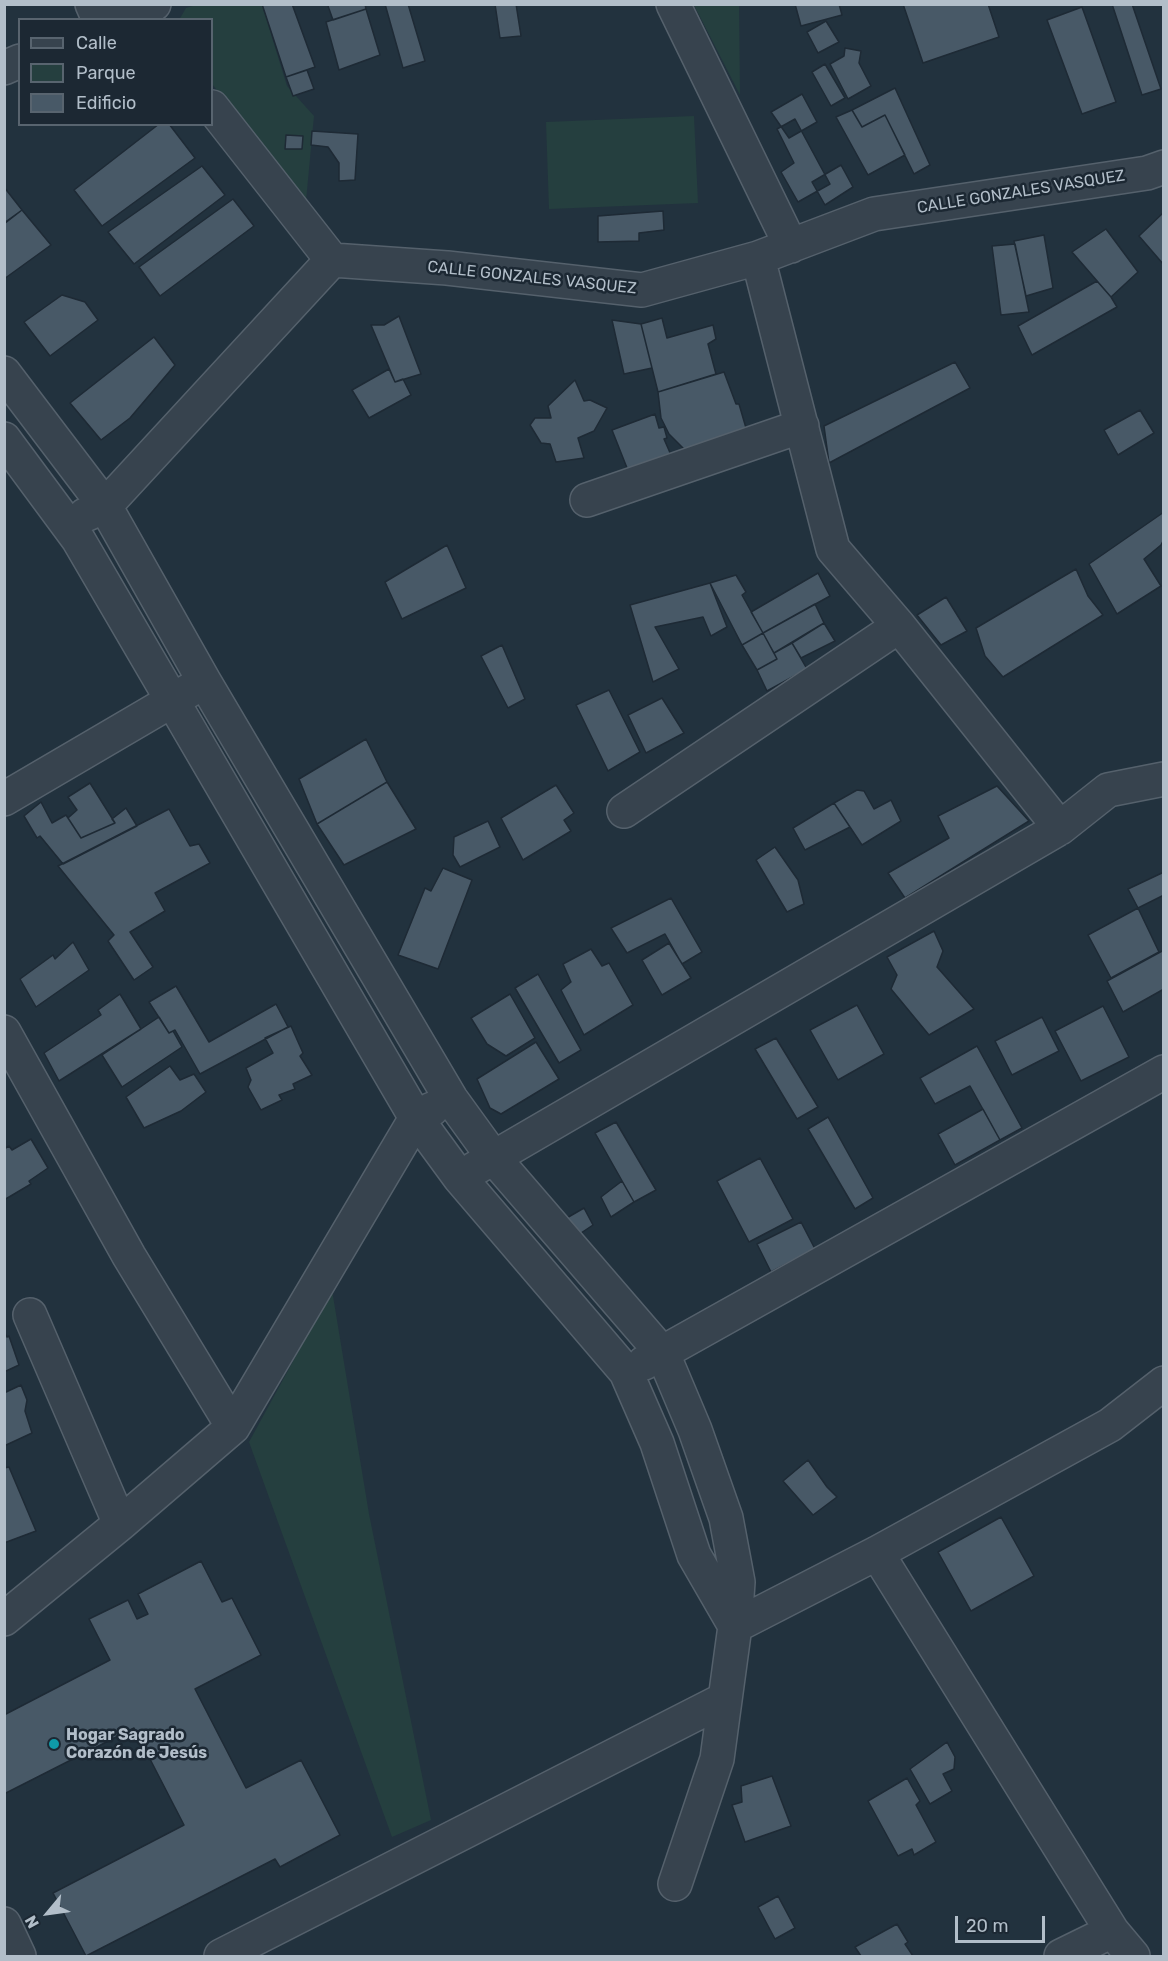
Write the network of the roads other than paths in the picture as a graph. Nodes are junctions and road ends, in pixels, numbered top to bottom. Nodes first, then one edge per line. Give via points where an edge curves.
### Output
1 (92, 4) edge
2 (673, 4) edge
3 (98, 18) edge
4 (18, 62) edge
5 (4, 68) edge
6 (213, 108) edge
7 (1164, 167) edge
8 (791, 246) junction
9 (758, 258) junction
10 (332, 260) junction
11 (4, 374) edge
12 (802, 426) junction
13 (4, 439) edge
14 (587, 500) dead end
15 (105, 506) junction
16 (67, 524) junction
17 (899, 626) junction
18 (204, 681) junction
19 (172, 700) junction
20 (1164, 779) edge
21 (4, 798) edge
22 (624, 811) dead end
23 (1060, 828) junction
24 (4, 1032) edge
25 (1164, 1072) edge
26 (451, 1099) junction
27 (416, 1118) junction
28 (493, 1157) junction
29 (460, 1178) junction
30 (30, 1315) dead end
31 (663, 1354) junction
32 (626, 1372) junction
33 (1164, 1383) edge
34 (233, 1427) junction
35 (120, 1524) junction
36 (877, 1553) junction
37 (4, 1618) edge
38 (735, 1626) junction
39 (725, 1699) junction
40 (675, 1884) dead end
41 (4, 1924) edge
42 (1112, 1931) junction
43 (20, 1956) edge
44 (221, 1956) edge
45 (1061, 1956) edge
46 (1133, 1956) edge

1 - 3 street
2 - 8 street
4 - 5 street
6 - 10 street
7 - 8 street, CALLE GONZALES VASQUEZ via 1147,173 874,214
8 - 9 street, CALLE GONZALES VASQUEZ
9 - 10 street, CALLE GONZALES VASQUEZ via 642,291 447,268
9 - 12 street
10 - 15 street
11 - 15 street
12 - 14 street
12 - 17 street via 833,549
13 - 16 street
15 - 16 street
15 - 18 street
16 - 19 street
17 - 22 street
17 - 23 street
18 - 19 street
18 - 26 street
19 - 21 street
19 - 27 street
20 - 23 street via 1108,790
23 - 28 street
24 - 34 street via 129,1256
25 - 31 street
26 - 27 street
26 - 28 street
27 - 29 street
27 - 34 street
28 - 29 street
28 - 31 street
29 - 32 street
30 - 35 street
31 - 32 street
31 - 38 street via 726,1518 738,1582
32 - 38 street via 657,1443 694,1555
33 - 36 street via 1110,1425
34 - 35 street
35 - 37 street
36 - 38 street
36 - 42 street
38 - 39 street
39 - 40 street via 717,1759
39 - 44 street
41 - 43 street
42 - 45 street
42 - 46 street

